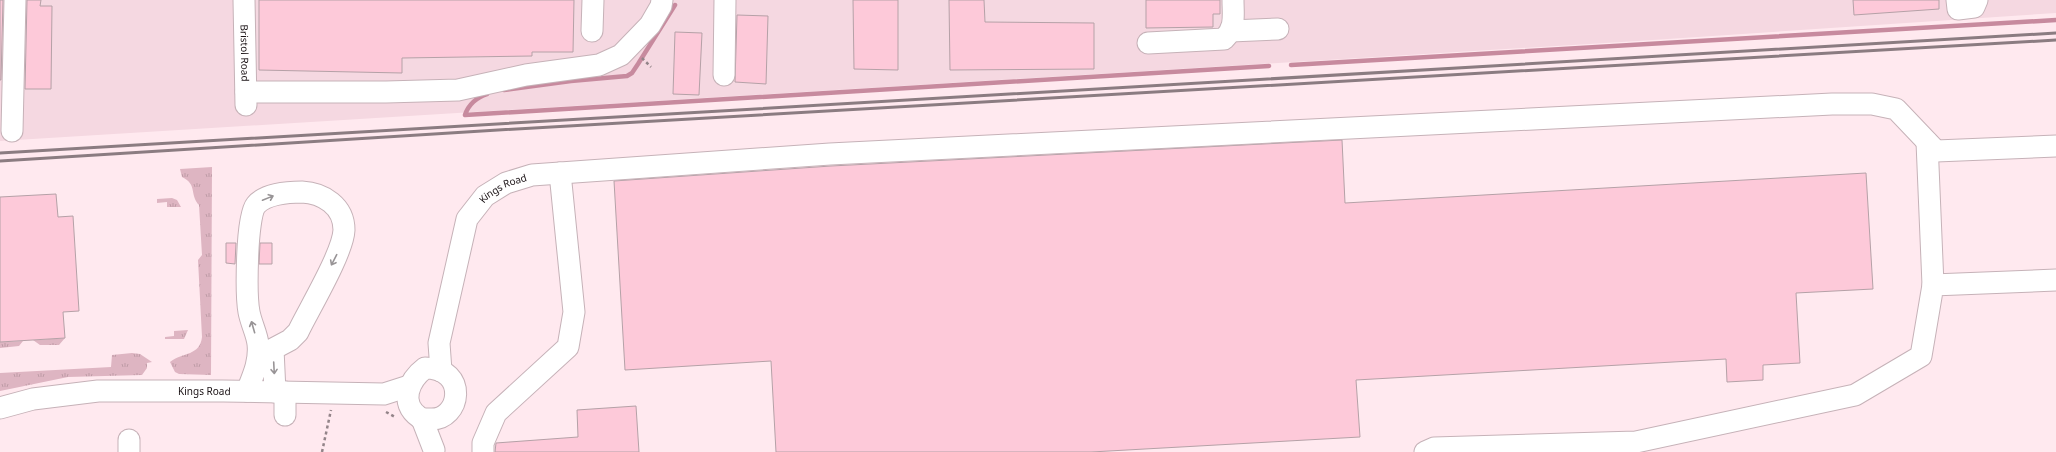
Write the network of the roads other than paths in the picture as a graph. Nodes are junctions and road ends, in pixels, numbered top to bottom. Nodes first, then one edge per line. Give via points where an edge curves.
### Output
1 (16, 0) edge
2 (244, 0) edge
3 (593, 0) edge
4 (662, 0) edge
5 (725, 0) edge
6 (1233, 0) edge
7 (1957, 0) edge
8 (1977, 0) edge
9 (1278, 29) dead end
10 (592, 31) dead end
11 (1231, 31) junction
12 (1148, 43) dead end
13 (724, 75) dead end
14 (12, 131) dead end
15 (1927, 142) junction
16 (2056, 146) edge
17 (560, 173) junction
18 (2056, 280) edge
19 (1933, 285) junction
20 (433, 369) junction
21 (247, 391) junction
22 (280, 392) junction
23 (405, 402) junction
24 (0, 408) edge
25 (285, 415) dead end
26 (429, 419) junction
27 (434, 451) edge
28 (483, 452) edge
29 (1426, 452) edge

1 - 14 street
2 - 4 street, Bristol Road via 246,99 458,90 526,75 599,65 621,55 650,25
3 - 10 street
5 - 13 street
6 - 11 street
7 - 8 street via 1958,9 1974,7
9 - 11 street
11 - 12 street via 1220,40
15 - 16 street, Kings Road via 1936,151
15 - 17 street, Kings Road via 1896,109 1858,104 933,148
15 - 19 street
17 - 20 street, Kings Road via 532,175 506,183 485,196 467,219
17 - 28 street via 574,312 568,347 496,413 483,443
18 - 19 street
19 - 29 street via 1921,356 1855,395 1636,442 1434,448
20 - 23 street via 416,375
20 - 26 street via 451,377 454,384 454,404 446,415
21 - 22 street, Kings Road
21 -> 22 street via 258,360 258,343 249,311 250,220 256,205 267,197 301,192 323,196 335,206 344,230 339,250 298,332 290,340 273,349
21 - 24 street, Kings Road via 98,391 32,398
22 - 23 street, Kings Road via 331,393 384,402
22 - 25 street
23 - 26 street via 413,413
26 - 27 street

